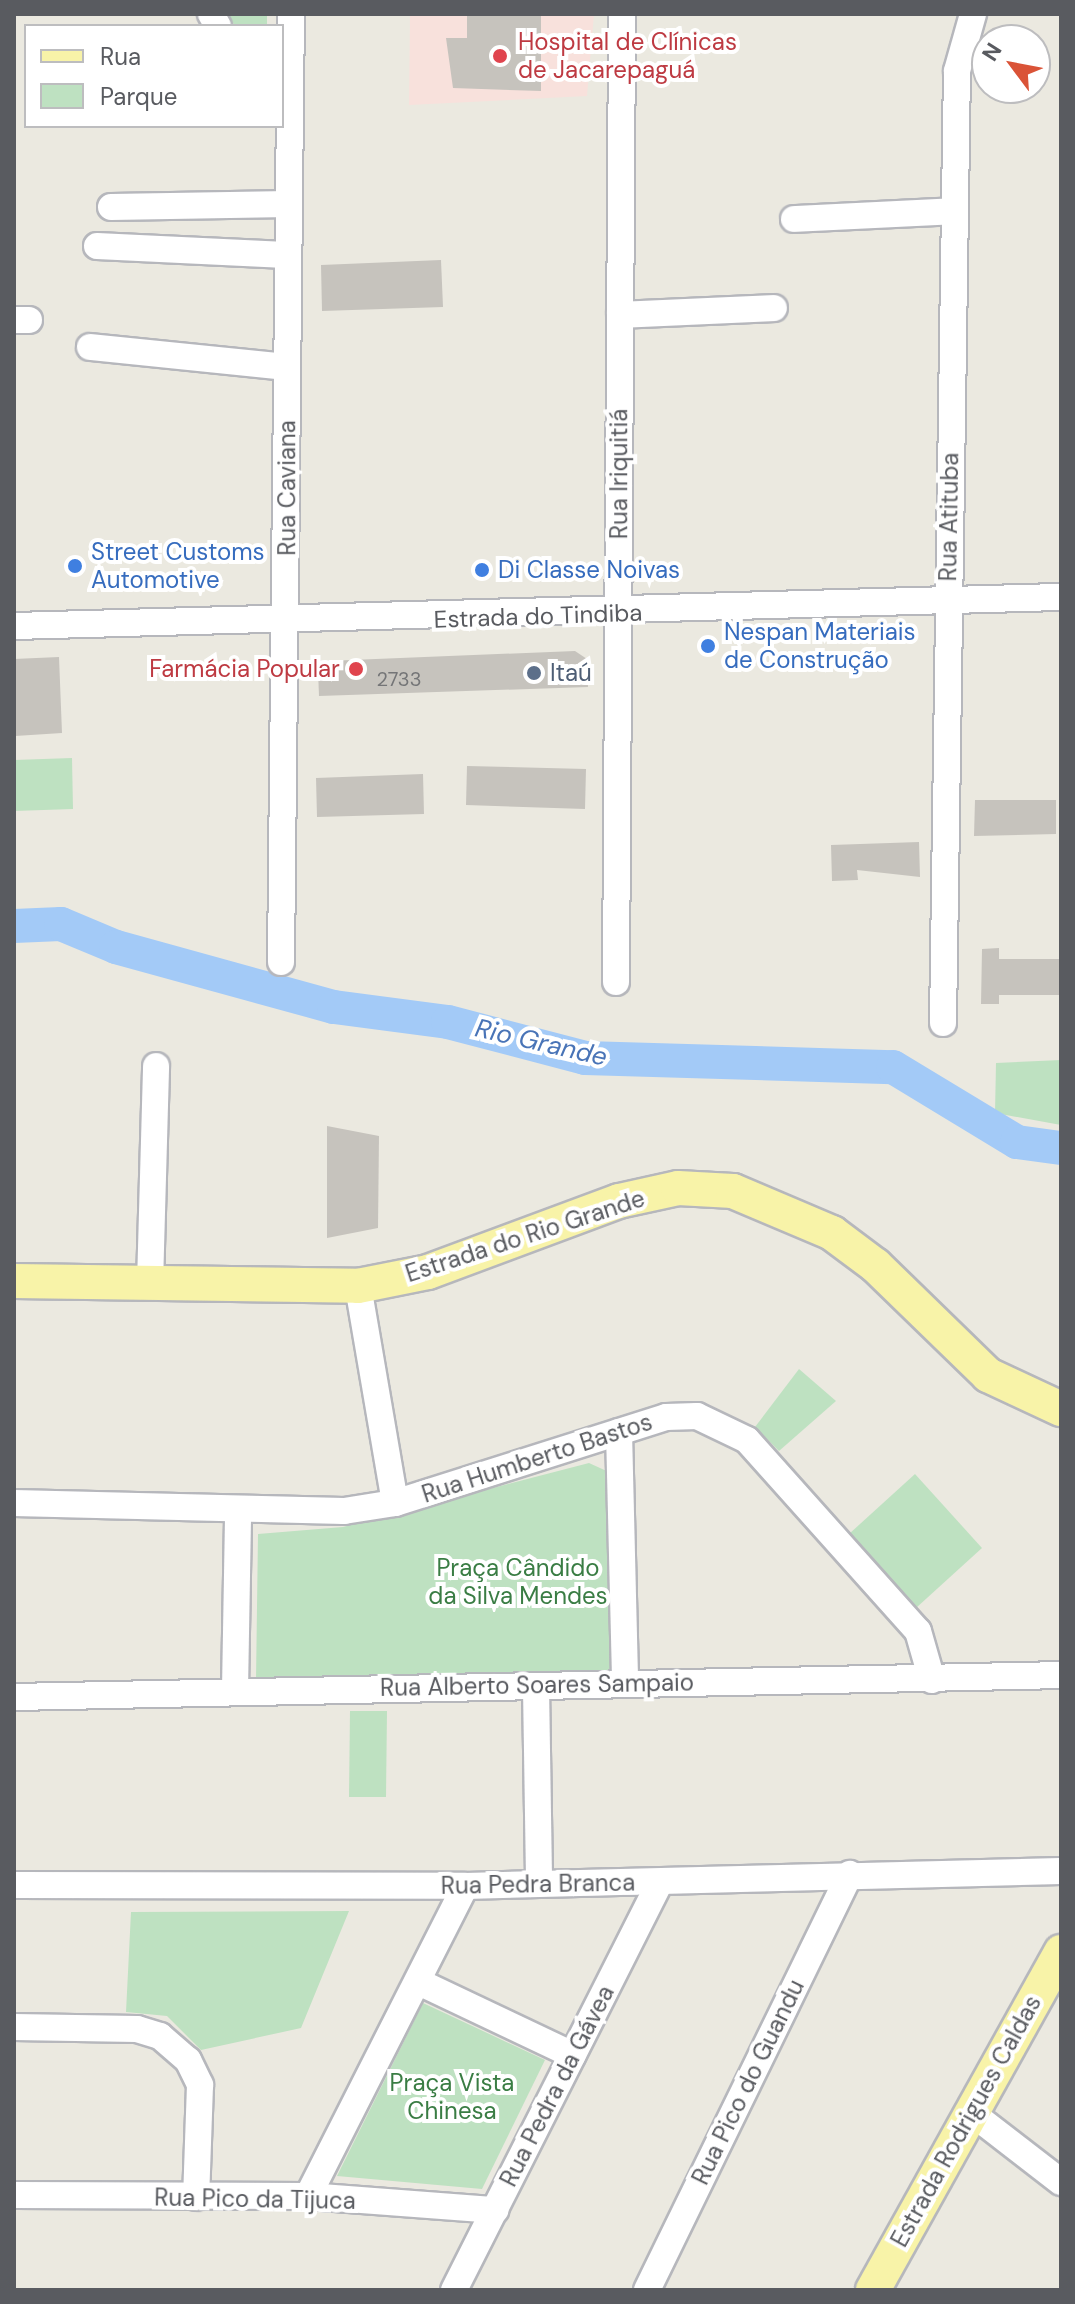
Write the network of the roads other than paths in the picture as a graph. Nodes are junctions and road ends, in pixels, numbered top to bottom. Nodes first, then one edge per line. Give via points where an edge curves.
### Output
1 (291, 14) edge
2 (622, 14) edge
3 (973, 14) edge
4 (285, 136) edge
5 (289, 204) junction
6 (111, 207) dead end
7 (955, 211) junction
8 (794, 219) dead end
9 (97, 246) dead end
10 (286, 255) junction
11 (774, 308) dead end
12 (620, 315) junction
13 (90, 347) dead end
14 (286, 367) junction
15 (1061, 597) edge
16 (948, 599) junction
17 (618, 613) junction
18 (287, 623) junction
19 (14, 626) edge
20 (281, 962) dead end
21 (616, 982) dead end
22 (943, 1023) dead end
23 (156, 1066) dead end
24 (14, 1281) edge
25 (150, 1284) junction
26 (358, 1286) junction
27 (1061, 1409) edge
28 (619, 1432) junction
29 (14, 1503) edge
30 (395, 1503) junction
31 (238, 1512) junction
32 (1061, 1675) edge
33 (932, 1680) junction
34 (625, 1682) junction
35 (536, 1687) junction
36 (235, 1690) junction
37 (14, 1697) edge
38 (1061, 1871) edge
39 (850, 1874) junction
40 (539, 1883) junction
41 (660, 1883) junction
42 (14, 1885) edge
43 (465, 1886) junction
44 (1061, 1952) edge
45 (419, 1982) junction
46 (14, 2027) edge
47 (573, 2055) junction
48 (969, 2111) junction
49 (1061, 2182) edge
50 (14, 2195) edge
51 (308, 2196) junction
52 (196, 2197) junction
53 (495, 2210) junction
54 (454, 2290) edge
55 (647, 2290) edge
56 (873, 2290) edge

1 - 4 street, Rua Caviana
2 - 12 street, Rua Iriquitiá
3 - 7 street, Rua Atituba via 957,71
4 - 5 street, Rua Caviana
5 - 6 street
5 - 10 street, Rua Caviana
7 - 8 street
7 - 16 street, Rua Atituba
9 - 10 street
10 - 14 street, Rua Caviana
11 - 12 street
12 - 17 street, Rua Iriquitiá
13 - 14 street
14 - 18 street, Rua Caviana
15 - 16 street, Estrada do Tindiba
16 - 17 street, Estrada do Tindiba
16 - 22 street, Rua Atituba
17 - 18 street, Estrada do Tindiba
17 - 21 street, Rua Iriquitiá
18 - 19 street, Estrada do Tindiba
18 - 20 street, Rua Caviana
23 - 25 street
24 - 25 main road, Estrada do Rio Grande
25 - 26 main road, Estrada do Rio Grande
26 - 27 main road, Estrada do Rio Grande via 428,1272 619,1201 678,1188 733,1191 832,1233 988,1375
26 - 30 street
28 - 30 street, Rua Humberto Bastos
28 - 33 street, Rua Humberto Bastos via 697,1416 747,1440 918,1631
28 - 34 street
29 - 31 street, Rua Humberto Bastos
30 - 31 street, Rua Humberto Bastos
31 - 36 street
32 - 33 street, Rua Alberto Soares Sampaio
33 - 34 street, Rua Alberto Soares Sampaio
34 - 35 street, Rua Alberto Soares Sampaio
35 - 36 street, Rua Alberto Soares Sampaio
35 - 40 street
36 - 37 street, Rua Alberto Soares Sampaio
38 - 39 street, Rua Pedra Branca
39 - 41 street, Rua Pedra Branca
39 - 55 street, Rua Pico do Guandu
40 - 41 street, Rua Pedra Branca
40 - 43 street, Rua Pedra Branca
41 - 47 street, Rua Pedra da Gávea
42 - 43 street, Rua Pedra Branca
43 - 45 street
44 - 48 main road, Estrada Rodrigues Caldas
45 - 47 street
45 - 51 street
46 - 52 street via 137,2029 160,2036 188,2060 200,2085
47 - 53 street, Rua Pedra da Gávea
48 - 49 street
48 - 56 main road, Estrada Rodrigues Caldas
50 - 52 street, Rua Pico da Tijuca
51 - 52 street, Rua Pico da Tijuca
51 - 53 street, Rua Pico da Tijuca
53 - 54 street, Rua Pedra da Gávea

